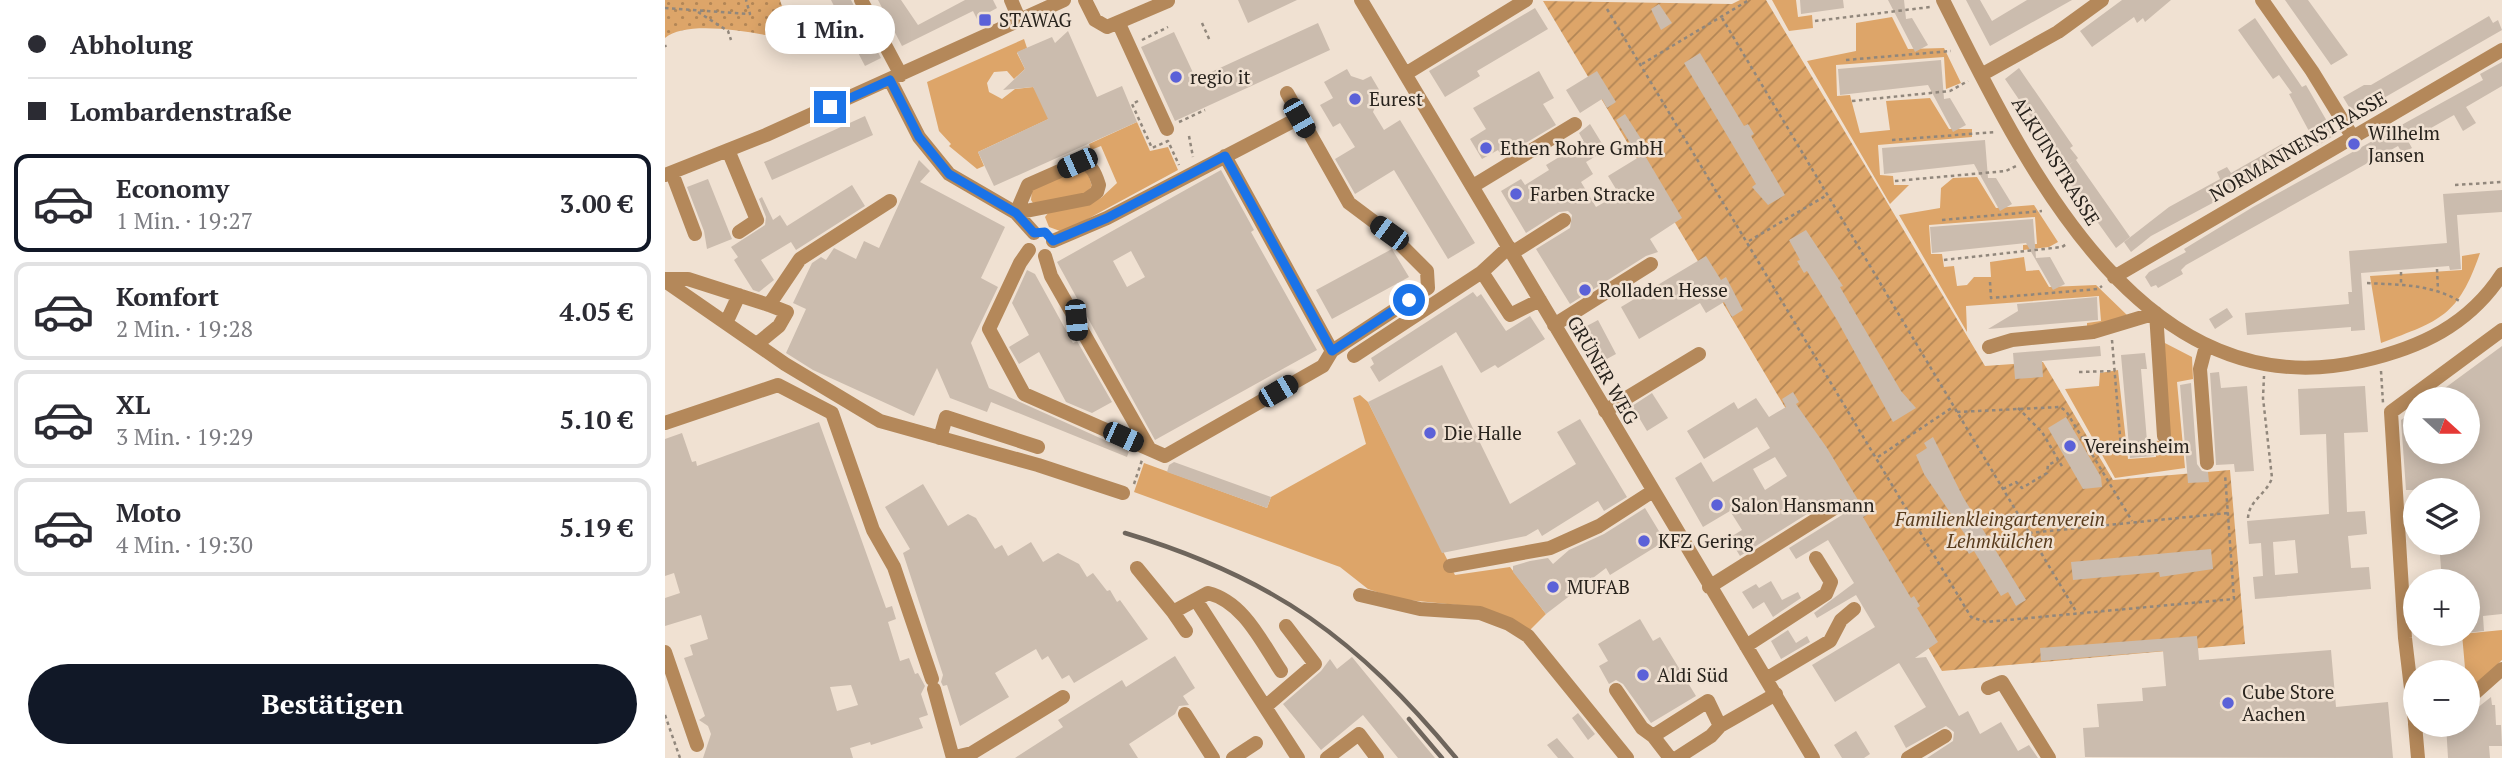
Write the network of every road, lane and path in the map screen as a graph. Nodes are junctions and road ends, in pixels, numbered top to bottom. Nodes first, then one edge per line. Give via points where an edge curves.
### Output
1 (746, 0) edge
2 (862, 0) edge
3 (1011, 0) edge
4 (1064, 0) edge
5 (1086, 0) edge
6 (1361, 0) edge
7 (1526, 0) edge
8 (1749, 0) edge
9 (2102, 0) edge
10 (2262, 0) edge
11 (1168, 1) edge
12 (1937, 3) edge
13 (665, 8) edge
14 (1607, 9) dead end
15 (695, 10) junction
16 (1721, 18) junction
17 (1815, 20) dead end
18 (1020, 21) junction
19 (1202, 23) dead end
20 (1119, 24) junction
21 (1168, 27) dead end
22 (1155, 33) dead end
23 (731, 40) dead end
24 (1210, 41) dead end
25 (2502, 50) edge
26 (1951, 51) dead end
27 (1846, 60) dead end
28 (1642, 64) junction
29 (1407, 73) junction
30 (1980, 75) junction
31 (895, 77) junction
32 (1287, 93) dead end
33 (1852, 101) dead end
34 (1205, 110) dead end
35 (1138, 118) dead end
36 (1299, 118) junction
37 (1181, 121) dead end
38 (1575, 124) dead end
39 (1167, 129) dead end
40 (1995, 132) dead end
41 (1189, 136) dead end
42 (2351, 136) junction
43 (1892, 140) dead end
44 (728, 150) junction
45 (1191, 153) dead end
46 (1225, 156) junction
47 (2029, 158) junction
48 (668, 174) edge
49 (1185, 177) junction
50 (1895, 181) dead end
51 (2502, 182) edge
52 (2455, 185) dead end
53 (1473, 186) junction
54 (1827, 195) junction
55 (890, 201) dead end
56 (2042, 211) dead end
57 (1016, 213) junction
58 (1942, 219) dead end
59 (1564, 220) dead end
60 (739, 232) dead end
61 (1034, 233) junction
62 (695, 234) dead end
63 (2079, 235) junction
64 (1053, 241) junction
65 (1748, 241) junction
66 (1029, 250) junction
67 (1510, 250) junction
68 (1045, 256) junction
69 (1944, 260) dead end
70 (1651, 264) dead end
71 (2437, 269) dead end
72 (1482, 272) junction
73 (2401, 272) dead end
74 (2502, 274) edge
75 (665, 280) edge
76 (1990, 282) dead end
77 (2108, 282) junction
78 (2367, 283) dead end
79 (2401, 284) junction
80 (2438, 290) junction
81 (739, 295) junction
82 (1540, 300) junction
83 (769, 305) junction
84 (2473, 309) junction
85 (2156, 313) junction
86 (1076, 320) junction
87 (726, 323) junction
88 (1554, 325) junction
89 (2112, 327) junction
90 (2502, 330) edge
91 (1077, 340) dead end
92 (757, 344) junction
93 (2206, 346) junction
94 (1989, 347) dead end
95 (1332, 351) junction
96 (1699, 354) dead end
97 (1354, 356) dead end
98 (2266, 363) junction
99 (2115, 371) junction
100 (2079, 372) dead end
101 (1953, 407) junction
102 (2018, 408) junction
103 (1605, 411) junction
104 (1957, 412) junction
105 (665, 423) edge
106 (2164, 436) dead end
107 (940, 438) junction
108 (1038, 447) dead end
109 (1149, 448) junction
110 (2121, 448) dead end
111 (1877, 458) junction
112 (2058, 460) junction
113 (1141, 462) dead end
114 (2207, 463) dead end
115 (2063, 468) dead end
116 (2225, 474) dead end
117 (2003, 489) junction
118 (1128, 491) joint
119 (1653, 491) junction
120 (1836, 507) dead end
121 (2228, 513) junction
122 (2248, 518) dead end
123 (2131, 521) junction
124 (2029, 533) junction
125 (1816, 558) dead end
126 (1450, 566) dead end
127 (1137, 568) dead end
128 (1709, 587) junction
129 (1360, 595) dead end
130 (1196, 600) junction
131 (1854, 609) dead end
132 (1173, 612) junction
133 (2077, 613) junction
134 (1286, 626) dead end
135 (1186, 631) dead end
136 (1745, 646) junction
137 (665, 652) edge
138 (2408, 660) edge
139 (2502, 668) edge
140 (1281, 671) dead end
141 (1766, 679) junction
142 (2480, 687) edge
143 (1989, 688) dead end
144 (1616, 690) dead end
145 (1776, 694) junction
146 (1063, 697) dead end
147 (1265, 707) junction
148 (1185, 714) dead end
149 (665, 715) edge
150 (1720, 726) junction
151 (1653, 736) junction
152 (1945, 736) dead end
153 (2416, 737) edge
154 (1256, 743) dead end
155 (697, 745) dead end
156 (954, 757) edge
157 (1209, 757) edge
158 (680, 758) edge
159 (1233, 758) edge
160 (1298, 758) edge
161 (1327, 758) edge
162 (1377, 758) edge
163 (1627, 758) edge
164 (1671, 758) edge
165 (1677, 758) edge
166 (1813, 758) edge
167 (1907, 758) edge
168 (2049, 758) edge
169 (2418, 758) edge

1 - 15 path via 750,14
2 - 31 street
3 - 18 street
4 - 18 street
5 - 20 street via 1095,20 1107,27
6 - 29 street, GRÜNER WEG
7 - 29 street
8 - 16 path
9 - 30 street via 2058,32
10 - 42 street
11 - 20 street
12 - 17 path
12 - 30 street, ALKUINSTRASSE
13 - 15 path
14 - 28 path
15 - 23 path via 728,31
16 - 28 path
16 - 54 path
18 - 31 street
19 - 24 path
20 - 39 street
21 - 22 path
25 - 42 street, NORMANNENSTRASSE
26 - 27 path
28 - 65 path
29 - 53 street, GRÜNER WEG
30 - 33 path via 1950,91
30 - 47 street, ALKUINSTRASSE
31 - 44 street
31 - 57 street via 919,137 949,174
32 - 36 street
34 - 37 path
35 - 49 path via 1152,148 1168,141
36 - 46 street
36 - 95 street via 1349,203 1389,233 1427,271 1428,288
38 - 53 street
40 - 43 path
41 - 45 path
42 - 77 street, NORMANNENSTRASSE
44 - 48 street
44 - 60 street via 757,220
46 - 49 street
46 - 95 street
47 - 50 path via 2006,171
47 - 63 street, ALKUINSTRASSE
48 - 62 street
49 - 64 street
51 - 52 path
53 - 67 street, GRÜNER WEG
54 - 65 path
54 - 101 path
55 - 83 street via 800,259
56 - 58 path
57 - 57 street via 1087,199 1100,185 1093,169 1087,163 1077,163 1028,185
57 - 61 street
59 - 67 street
61 - 64 street via 1045,232
61 - 66 street
63 - 69 path via 2062,247
63 - 77 street, ALKUINSTRASSE
64 - 68 street
65 - 111 path
66 - 68 street
66 - 109 street via 989,329 1024,394
67 - 72 street
67 - 82 street, GRÜNER WEG
68 - 86 street
70 - 88 street
71 - 80 path
72 - 82 street via 1510,315
72 - 97 street
73 - 79 path
74 - 84 street, ALKUINSTRASSE
75 - 81 street via 688,279
75 - 87 street
76 - 77 path via 1991,298 2098,289
77 - 85 street, ALKUINSTRASSE
78 - 79 path
79 - 80 path
80 - 84 path
81 - 83 street
81 - 87 street
82 - 88 street, GRÜNER WEG
83 - 92 street via 787,312 779,326
84 - 98 street, ALKUINSTRASSE via 2436,337 2380,357 2320,366
85 - 89 street
85 - 93 street, ALKUINSTRASSE
85 - 106 street
86 - 91 street
86 - 109 street
87 - 92 street
88 - 103 street, GRÜNER WEG
89 - 94 street
89 - 99 path
90 - 138 street via 2391,412
92 - 107 street via 880,421
93 - 98 street, ALKUINSTRASSE
93 - 114 street via 2200,369
95 - 109 street via 1322,366 1165,456
96 - 103 street
98 - 122 path via 2263,398 2272,478 2268,489 2252,503
99 - 100 path
99 - 110 path
101 - 104 path
101 - 111 path
102 - 104 path
102 - 112 path via 2042,432
102 - 123 path via 2052,405 2066,411
103 - 119 street, GRÜNER WEG
104 - 117 path
105 - 156 street via 778,385 832,414 873,530 894,567
107 - 108 street via 946,417
107 - 118 street
111 - 133 path via 1971,617 1986,622
112 - 115 path
112 - 117 path via 2048,466 2047,473 2022,488 2016,482
113 - 118 path
116 - 121 path
117 - 124 path
119 - 126 street via 1599,526 1550,548
119 - 128 street, GRÜNER WEG
120 - 128 street
121 - 123 path
121 - 133 path via 2234,599
123 - 124 path
124 - 133 path
125 - 136 street via 1831,582 1826,594
127 - 132 street
128 - 136 street, GRÜNER WEG
129 - 163 street via 1420,609 1492,616 1528,636
130 - 132 street
130 - 140 street via 1210,593 1234,607
130 - 147 street
131 - 141 street via 1840,620 1830,641
132 - 135 street
134 - 147 street via 1315,664
136 - 141 street, GRÜNER WEG
137 - 155 street
139 - 142 street
141 - 145 street, GRÜNER WEG
143 - 168 street via 2002,682
144 - 151 street via 1642,728
145 - 150 street
145 - 166 street, GRÜNER WEG
146 - 156 street via 972,753
147 - 160 street
148 - 157 street
149 - 158 path
150 - 151 street via 1708,701
150 - 165 street
151 - 164 street
152 - 167 street
153 - 169 street
154 - 159 street
161 - 162 street via 1359,734

